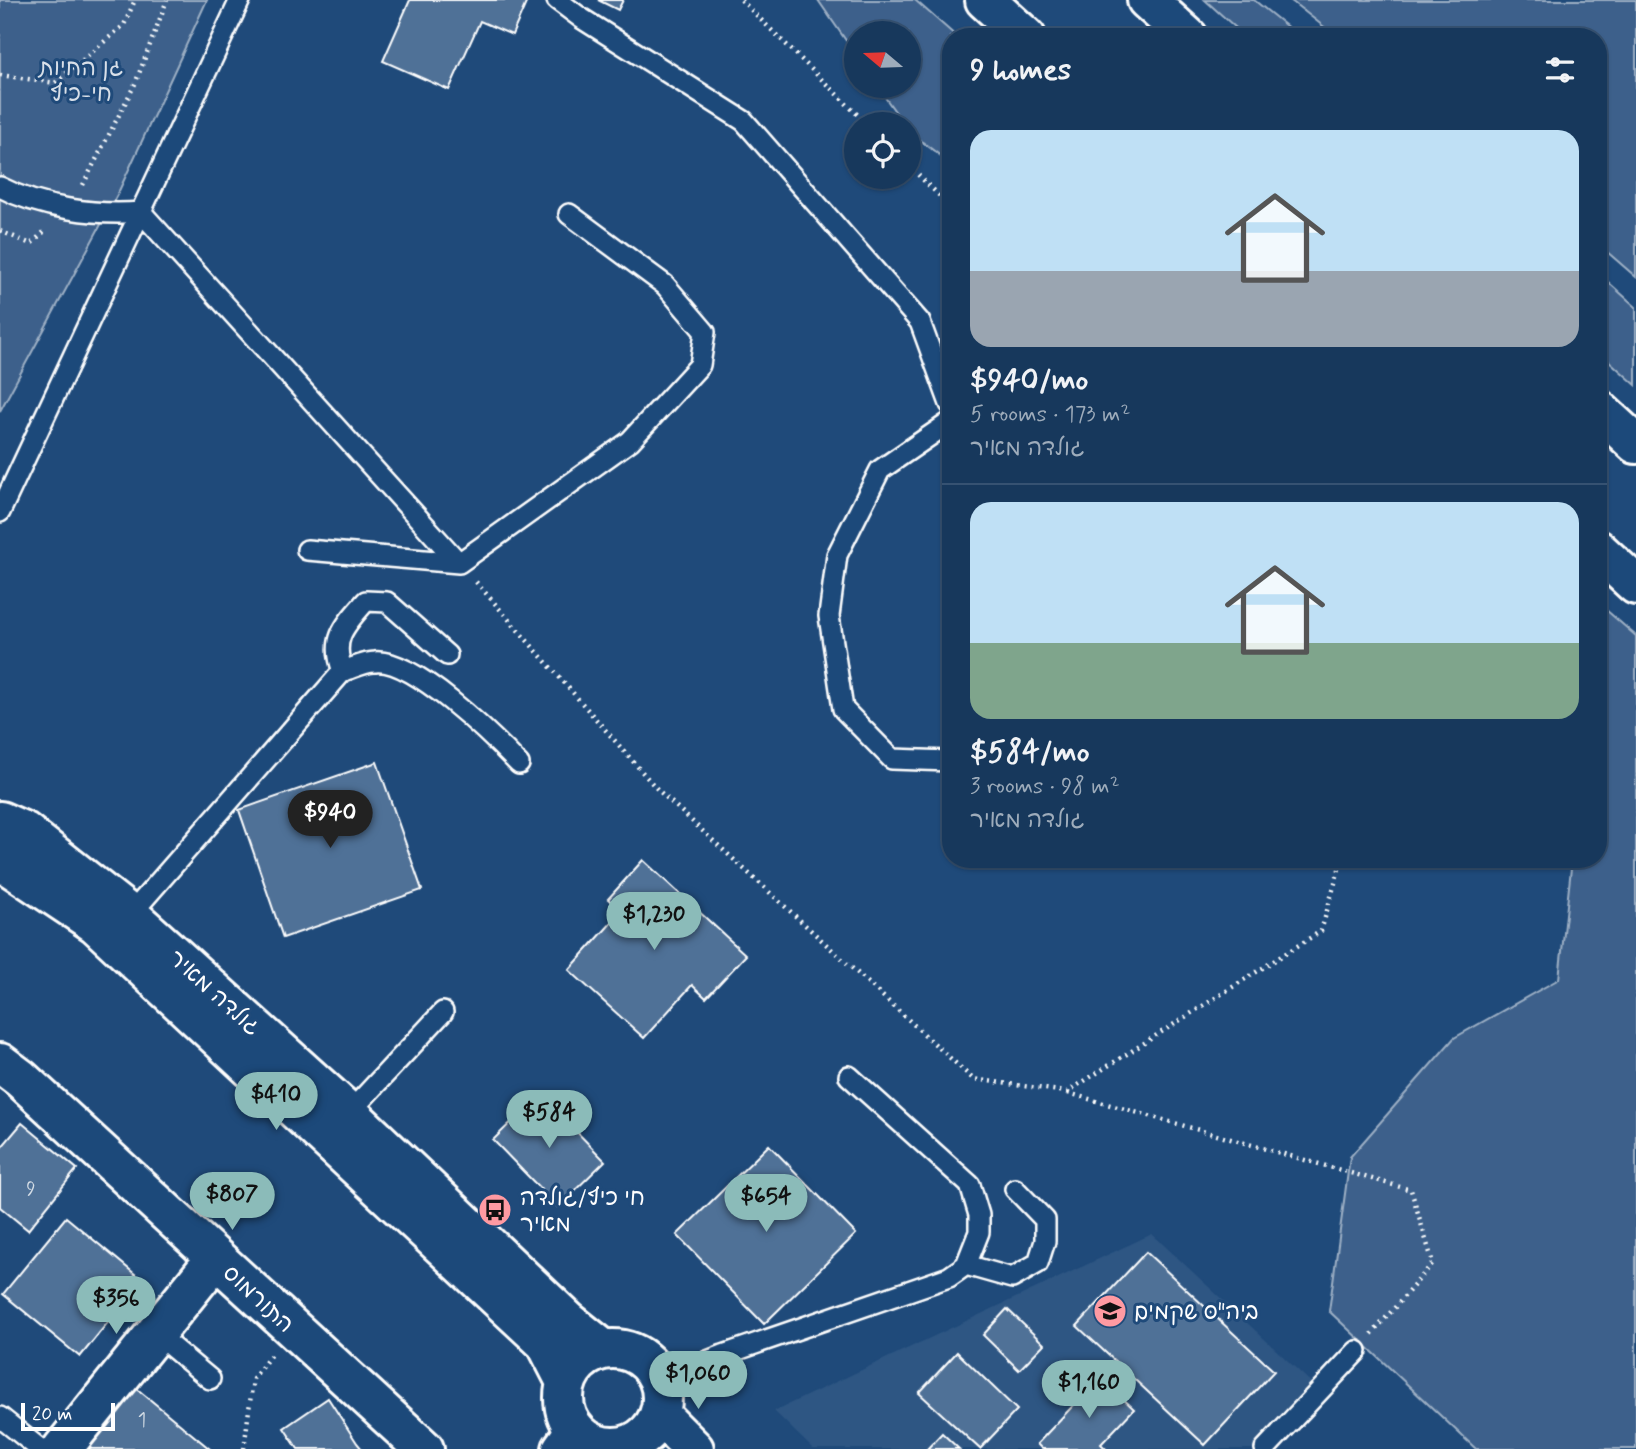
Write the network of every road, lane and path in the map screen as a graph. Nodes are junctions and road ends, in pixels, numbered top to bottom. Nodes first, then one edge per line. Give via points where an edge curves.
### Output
1 (135, 0) edge
2 (167, 0) edge
3 (240, 0) edge
4 (557, 0) edge
5 (741, 0) edge
6 (985, 0) edge
7 (1147, 0) edge
8 (1016, 28) edge
9 (1178, 28) edge
10 (0, 75) edge
11 (855, 112) edge
12 (921, 177) edge
13 (0, 187) edge
14 (942, 198) edge
15 (72, 208) junction
16 (141, 212) junction
17 (569, 214) dead end
18 (0, 231) edge
19 (942, 382) edge
20 (1607, 417) edge
21 (942, 427) edge
22 (1636, 444) edge
23 (0, 512) edge
24 (307, 550) dead end
25 (1607, 558) edge
26 (459, 563) junction
27 (1636, 585) edge
28 (447, 655) dead end
29 (343, 671) junction
30 (942, 761) edge
31 (519, 764) dead end
32 (0, 821) edge
33 (0, 860) edge
34 (1339, 868) edge
35 (131, 915) junction
36 (443, 1012) dead end
37 (0, 1063) edge
38 (849, 1076) dead end
39 (1068, 1092) junction
40 (349, 1113) junction
41 (1014, 1189) dead end
42 (216, 1258) junction
43 (966, 1265) junction
44 (291, 1327) junction
45 (156, 1334) junction
46 (603, 1349) junction
47 (1357, 1351) joint
48 (210, 1379) dead end
49 (566, 1382) junction
50 (660, 1397) junction
51 (0, 1416) edge
52 (569, 1440) edge
53 (630, 1448) edge
54 (40, 1449) edge
55 (62, 1449) edge
56 (244, 1449) edge
57 (424, 1449) edge
58 (694, 1449) edge
59 (1265, 1449) edge

1 - 10 path via 124,25 55,83
2 - 15 path via 135,84
3 - 16 lane
4 - 19 lane via 744,121 920,322
5 - 11 path
6 - 8 main road
7 - 9 main road
12 - 14 path
13 - 15 lane
15 - 16 lane via 107,215
15 - 18 path via 31,243
16 - 23 lane
16 - 26 lane
17 - 26 lane via 665,285 705,332 699,365 630,441
20 - 22 main road
21 - 30 lane via 880,470 837,555 830,617 843,709 892,759
24 - 26 lane
25 - 27 main road
26 - 39 path via 658,790 973,1079
28 - 29 lane via 387,602 366,601 343,626 337,654
29 - 31 lane via 376,661 408,670
29 - 35 lane
32 - 35 main road, גולדה מאיר via 25,832
33 - 49 main road, גולדה מאיר via 106,933 546,1343
34 - 39 path via 1321,931
35 - 40 main road, גולדה מאיר
36 - 40 lane
37 - 42 main road, התורמוס
38 - 43 lane via 970,1185 979,1232
39 - 47 path via 1411,1190 1433,1263
40 - 46 main road, גולדה מאיר
41 - 43 lane via 1045,1220 1038,1263 1012,1278
42 - 44 main road, התורמוס
42 - 45 main road
43 - 50 lane via 949,1277 723,1355
44 - 56 path via 253,1379
44 - 57 main road, התורמוס
45 - 48 lane
45 - 55 main road
46 - 49 main road via 587,1355
46 - 50 main road, גולדה מאיר via 629,1351 646,1361
47 - 59 lane
49 - 52 main road, גולדה מאיר
50 - 53 main road, גולדה מאיר via 652,1429
50 - 58 main road, גולדה מאיר
51 - 54 lane
52 - 53 main road, גולדה מאיר

